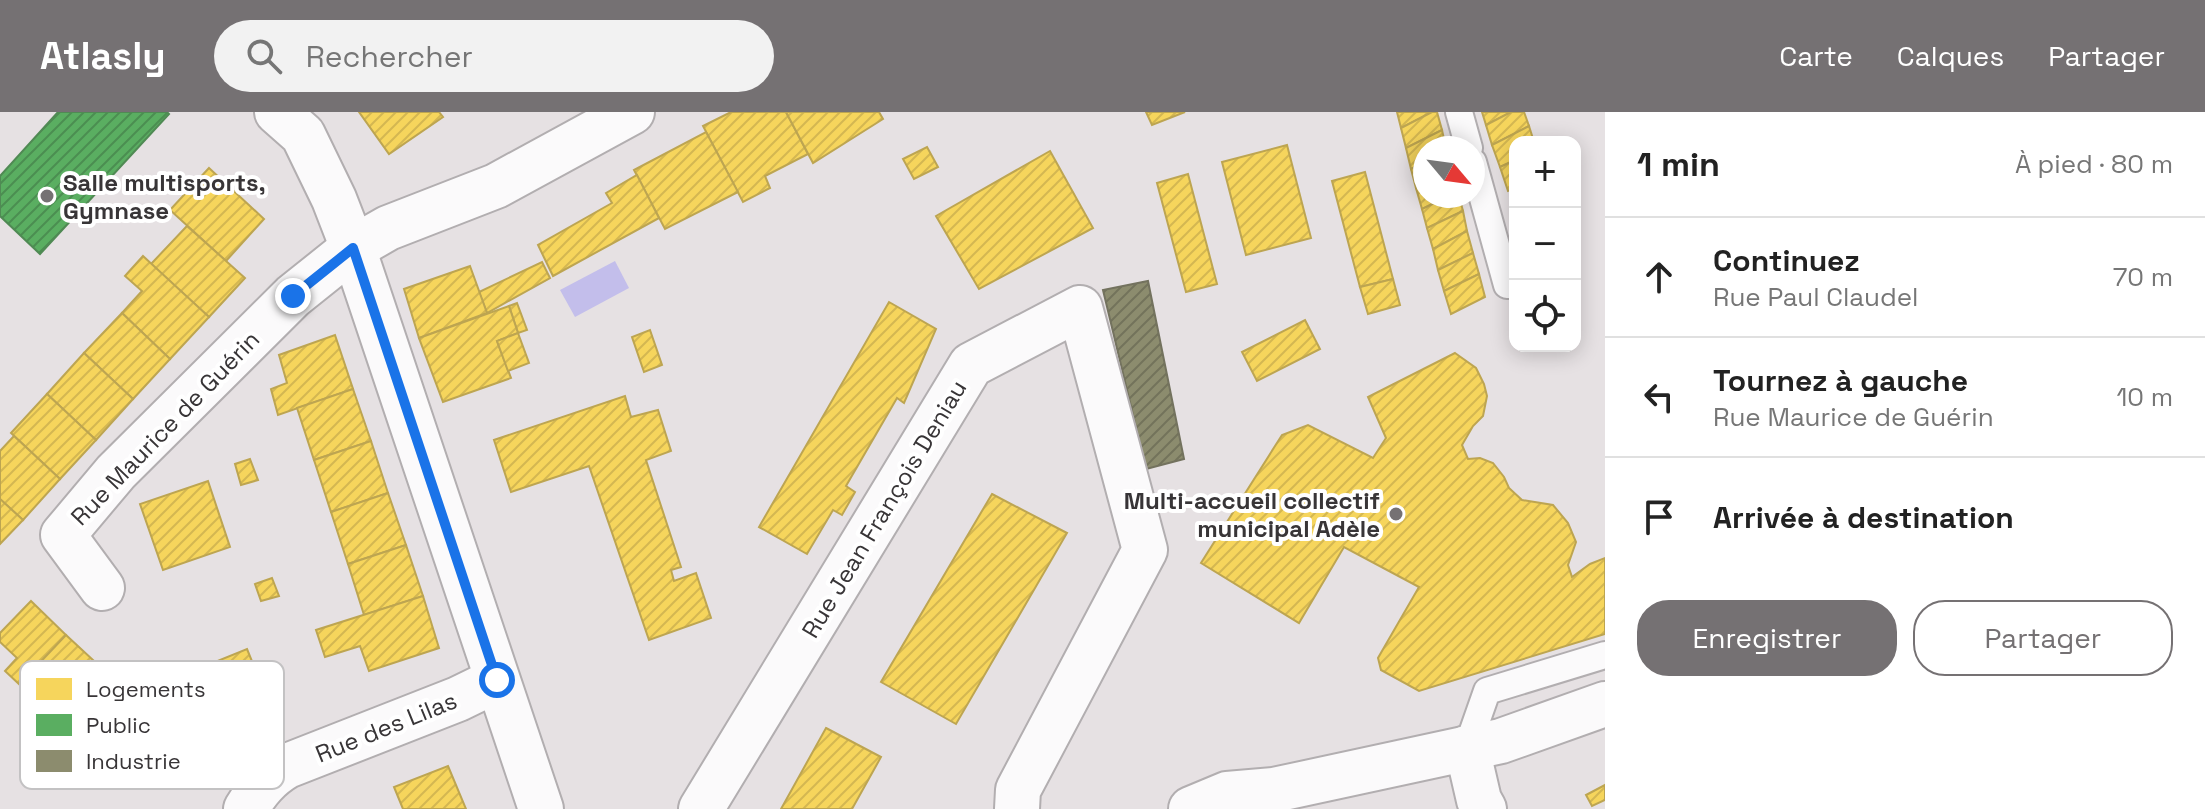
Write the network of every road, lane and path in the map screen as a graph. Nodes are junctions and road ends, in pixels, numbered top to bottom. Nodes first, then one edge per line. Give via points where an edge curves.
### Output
1 (277, 112) edge
2 (632, 112) edge
3 (1459, 112) edge
4 (1466, 136) edge
5 (1485, 205) edge
6 (353, 248) junction
7 (1507, 285) dead end
8 (102, 588) dead end
9 (1605, 655) edge
10 (497, 680) junction
11 (1605, 704) edge
12 (1467, 748) junction
13 (284, 768) edge
14 (259, 789) edge
15 (1344, 792) edge
16 (1240, 801) edge
17 (246, 809) edge
18 (541, 809) edge
19 (701, 809) edge
20 (1017, 809) edge
21 (1191, 809) edge
22 (1484, 809) edge

1 - 6 street via 303,135
2 - 6 street via 496,186 388,228
3 - 4 lane
5 - 7 lane
6 - 8 street, Rue Maurice de Guérin via 293,296 116,472 63,535
6 - 10 street
9 - 12 lane via 1487,691
10 - 13 street, Rue des Lilas
10 - 18 street
11 - 12 street
12 - 15 street
12 - 22 street
14 - 17 street, Rue des Lilas
15 - 16 street via 1274,790
16 - 21 street via 1227,794
19 - 20 street, Rue Jean François Deniau via 971,365 1080,308 1145,550 1018,790

